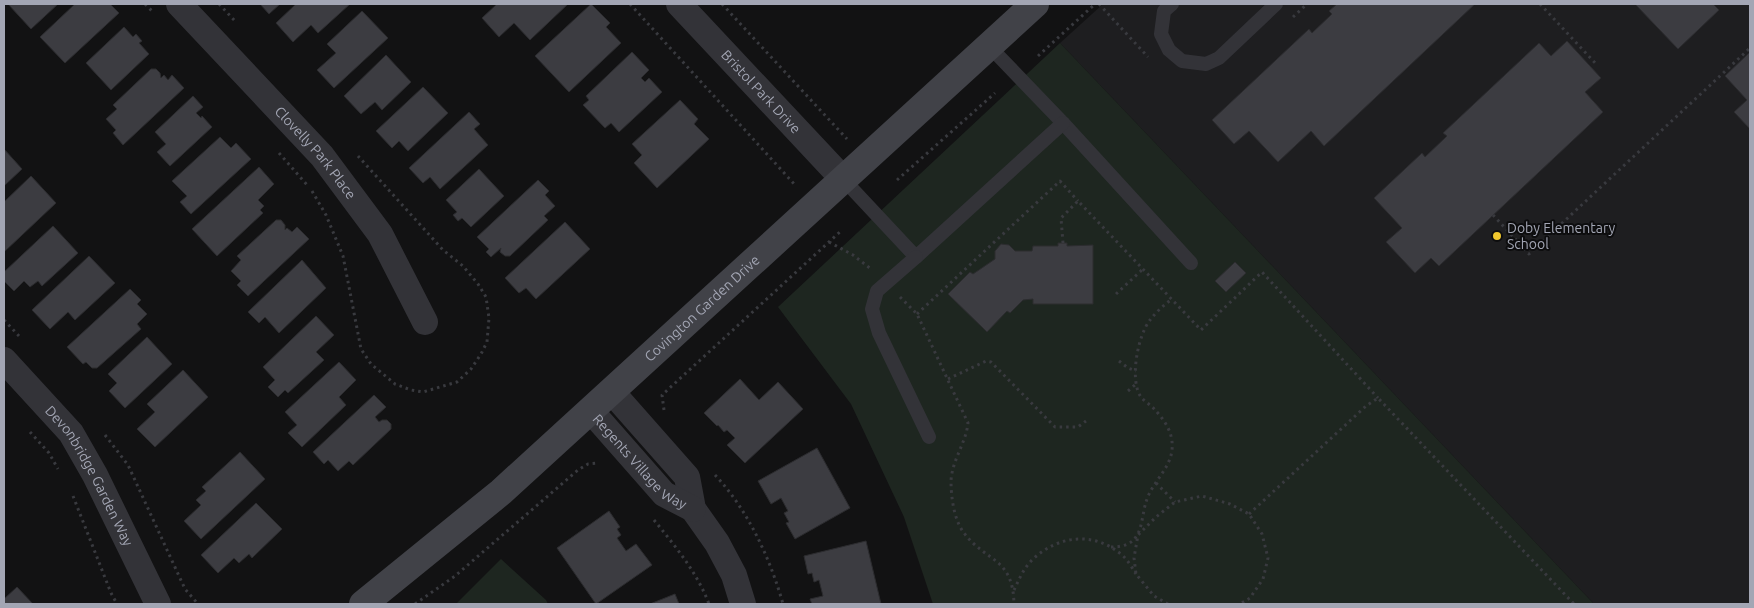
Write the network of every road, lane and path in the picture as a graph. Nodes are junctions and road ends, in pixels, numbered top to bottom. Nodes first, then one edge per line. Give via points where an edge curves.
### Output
1 (179, 4) edge
2 (630, 4) edge
3 (679, 4) edge
4 (722, 4) edge
5 (1035, 4) edge
6 (1095, 4) edge
7 (1172, 4) edge
8 (1276, 4) edge
9 (1540, 4) edge
10 (989, 46) junction
11 (1750, 48) edge
12 (1038, 56) dead end
13 (1596, 65) dead end
14 (995, 93) dead end
15 (1063, 123) junction
16 (849, 140) dead end
17 (843, 179) junction
18 (897, 180) dead end
19 (798, 188) dead end
20 (1078, 201) junction
21 (1493, 215) dead end
22 (842, 230) dead end
23 (829, 242) junction
24 (1062, 243) dead end
25 (916, 256) junction
26 (1192, 263) dead end
27 (1143, 269) junction
28 (874, 272) dead end
29 (896, 292) dead end
30 (1116, 294) dead end
31 (1172, 299) junction
32 (916, 314) junction
33 (425, 322) dead end
34 (4, 360) edge
35 (1119, 361) dead end
36 (1136, 371) junction
37 (948, 379) junction
38 (1136, 383) junction
39 (1128, 391) dead end
40 (612, 392) junction
41 (1378, 398) junction
42 (591, 411) junction
43 (666, 416) dead end
44 (1086, 421) dead end
45 (26, 426) dead end
46 (929, 437) dead end
47 (607, 467) dead end
48 (712, 472) dead end
49 (62, 476) dead end
50 (1156, 483) junction
51 (72, 492) dead end
52 (1175, 502) junction
53 (693, 509) junction
54 (1248, 514) junction
55 (654, 520) dead end
56 (1138, 535) junction
57 (1111, 547) junction
58 (1136, 574) junction
59 (1014, 590) junction
60 (117, 604) edge
61 (158, 604) edge
62 (363, 604) edge
63 (415, 604) edge
64 (709, 604) edge
65 (743, 604) edge
66 (783, 604) edge
67 (1014, 604) edge
68 (1168, 604) edge
69 (1240, 604) edge
70 (1574, 604) edge

1 - 33 street, Clovelly Park Place via 322,156 380,234
2 - 19 path
3 - 17 street, Bristol Park Drive
4 - 16 path
5 - 10 street, Covington Garden Drive
6 - 12 path
7 - 8 lane via 1164,11 1161,34 1169,50 1182,61 1206,64 1219,58
9 - 13 path
10 - 15 lane
10 - 17 street, Covington Garden Drive
11 - 21 path via 1529,254
14 - 18 path
15 - 25 lane
15 - 26 lane
17 - 25 lane
17 - 40 street, Covington Garden Drive
20 - 24 path via 1061,218
20 - 27 path
20 - 32 path via 1060,181
22 - 23 path
23 - 28 path
23 - 43 path via 662,395
25 - 46 lane via 877,291 872,308 879,333
27 - 30 path
27 - 31 path
29 - 32 path
31 - 36 path via 1149,321 1139,344
31 - 41 path via 1201,330 1262,272
32 - 37 path
34 - 61 street, Devonbridge Garden Way via 71,432
35 - 36 path
36 - 38 path
37 - 44 path via 986,361 991,362 1055,427 1078,426
37 - 59 path via 968,423 951,481 956,516 963,532 1001,564
38 - 39 path
38 - 50 path via 1140,395 1165,422 1171,435 1169,460
40 - 42 street, Covington Garden Drive
40 - 53 street, Regents Village Way via 687,477
41 - 54 path
41 - 70 path
42 - 53 street, Regents Village Way via 664,494
42 - 62 street, Covington Garden Drive via 502,492
45 - 49 path
47 - 63 path via 598,462 578,470 455,576
48 - 66 path via 753,529
50 - 52 path
50 - 56 path via 1146,499
51 - 60 path
52 - 54 path via 1202,496 1230,504
52 - 56 path
53 - 65 street, Regents Village Way via 734,575
54 - 69 path via 1262,534 1268,558 1263,579 1250,598
55 - 64 path via 704,590
56 - 57 path via 1128,544
56 - 58 path via 1134,558
57 - 58 path via 1124,556
57 - 59 path via 1091,540 1072,539 1057,543 1031,562
58 - 68 path via 1154,596
59 - 67 path

